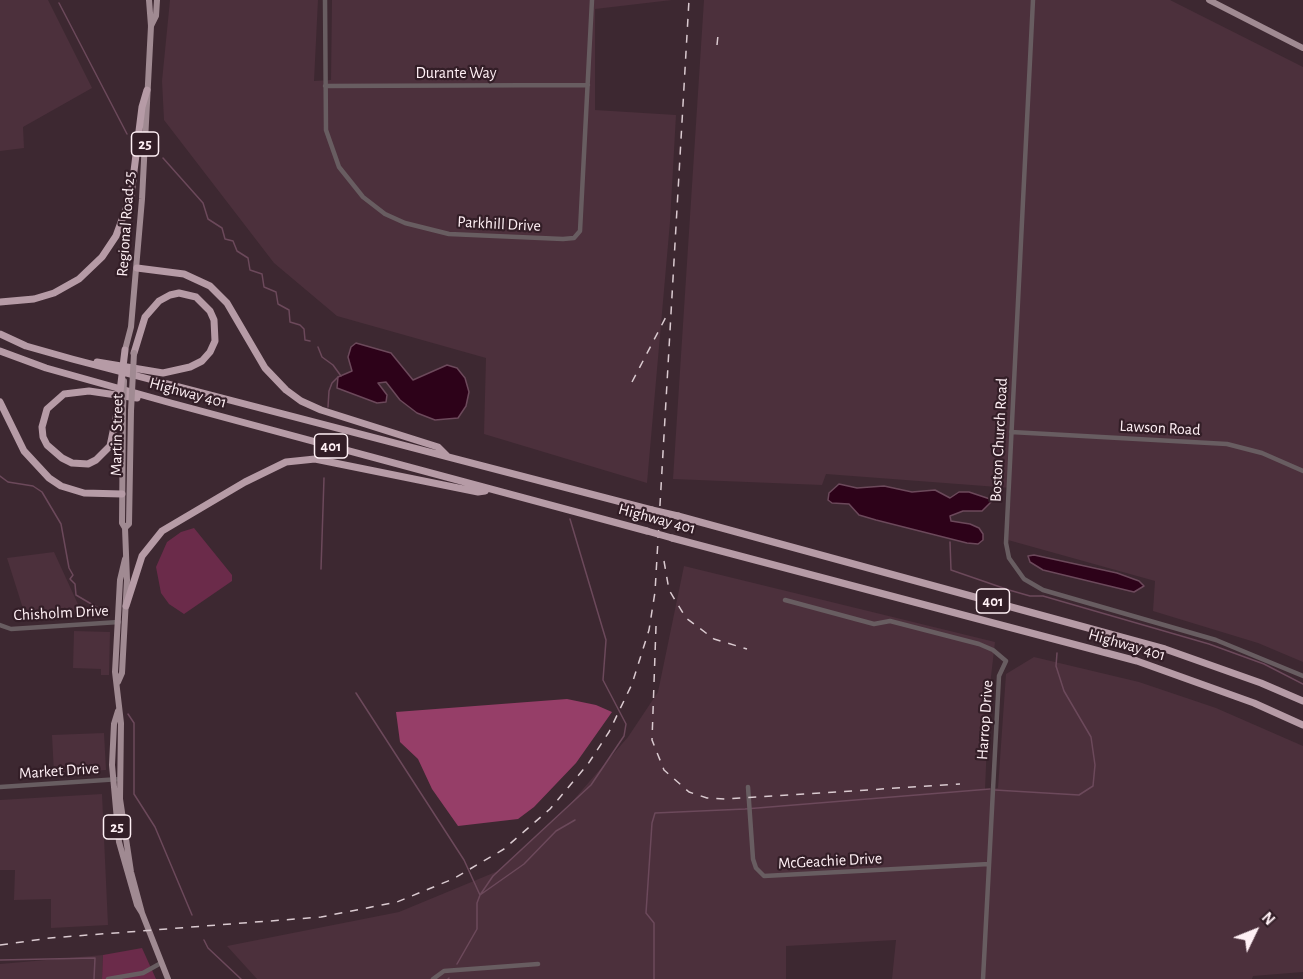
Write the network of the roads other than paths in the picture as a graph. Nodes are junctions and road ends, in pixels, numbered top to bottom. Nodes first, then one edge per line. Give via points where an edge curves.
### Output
1 (149, 0) edge
2 (157, 0) edge
3 (325, 0) edge
4 (592, 0) edge
5 (1033, 0) edge
6 (1209, 0) edge
7 (151, 26) junction
8 (1303, 48) edge
9 (588, 85) junction
10 (325, 86) junction
11 (147, 90) junction
12 (137, 268) junction
13 (0, 302) edge
14 (0, 334) edge
15 (129, 342) junction
16 (125, 350) joint
17 (0, 351) edge
18 (134, 353) junction
19 (85, 362) junction
20 (0, 402) edge
21 (171, 404) junction
22 (124, 410) junction
23 (1011, 432) junction
24 (449, 458) junction
25 (1303, 471) edge
26 (490, 490) junction
27 (122, 494) junction
28 (125, 528) junction
29 (125, 559) junction
30 (785, 600) dead end
31 (126, 606) junction
32 (121, 622) junction
33 (0, 625) edge
34 (1303, 676) edge
35 (1303, 701) edge
36 (1303, 725) edge
37 (116, 779) junction
38 (0, 787) edge
39 (748, 788) dead end
40 (989, 864) junction
41 (161, 963) junction
42 (538, 964) dead end
43 (108, 979) edge
44 (168, 979) edge
45 (433, 979) edge
46 (983, 979) edge

1 - 7 main road, Regional Road 25 / 25
2 - 7 main road, Regional Road 25 / 25
3 - 10 street, Parkhill Drive
4 - 9 street, Parkhill Drive
5 - 23 street, Boston Church Road
6 - 8 main road
7 - 11 main road, Regional Road 25 / 25
9 - 10 street, Durante Way
9 - 10 street, Parkhill Drive via 580,231 574,238 563,239 461,236 405,223 385,214 357,190 333,154 326,130
11 - 12 main road, Regional Road 25 / 25
11 - 13 highway via 131,195 116,236 102,257 79,279 54,293
12 - 15 main road, Regional Road 25 / 25
12 - 24 highway via 184,274 210,285 227,303 265,368 301,401 438,447
14 - 19 highway, Highway 401 / 401 via 26,346
15 - 16 main road, Regional Road 25 / 25
15 - 18 main road, Martin Street / 25
16 - 22 highway, bridge
17 - 21 highway, Highway 401 / 401
18 - 19 highway via 145,317 159,301 179,293 188,294 210,311 215,341 202,361 190,367 163,373 109,362
18 - 22 main road, Martin Street / 25, bridge
19 - 24 highway, Highway 401 / 401
20 - 27 highway via 24,452 49,478 84,493
21 - 22 highway via 105,392 64,394 47,409 43,436 62,458 88,464 110,446
21 - 26 highway, Highway 401 / 401
22 - 27 main road, Martin Street / 25
22 - 28 main road, Martin Street / 25 via 129,522
23 - 25 street, Lawson Road via 1227,444 1262,453
23 - 34 street, Boston Church Road via 1006,543 1012,565 1024,579 1043,590 1216,640
24 - 35 highway, Highway 401 / 401, bridge via 1166,649
26 - 31 highway via 478,492 315,459 286,462 162,531 142,556
26 - 36 highway, Highway 401 / 401, bridge via 1137,661
27 - 28 main road, Martin Street / 25
28 - 29 main road, Martin Street / 25
29 - 31 main road, Martin Street / 25
29 - 32 main road, Martin Street / 25 via 120,580
30 - 40 street, Harrop Drive via 874,624 891,621 980,644 1006,661 999,676
31 - 32 main road, Martin Street / 25
32 - 33 street, Chisholm Drive via 11,629
32 - 37 main road, Martin Street / 25 via 122,673 114,724
37 - 38 street, Market Drive
37 - 41 main road, Martin Street / 25 via 122,857 136,905
39 - 40 street, McGeachie Drive via 753,859 764,876
40 - 46 street, Harrop Drive
41 - 43 street via 143,973
41 - 44 main road, Martin Street / 25
42 - 45 street via 444,971

